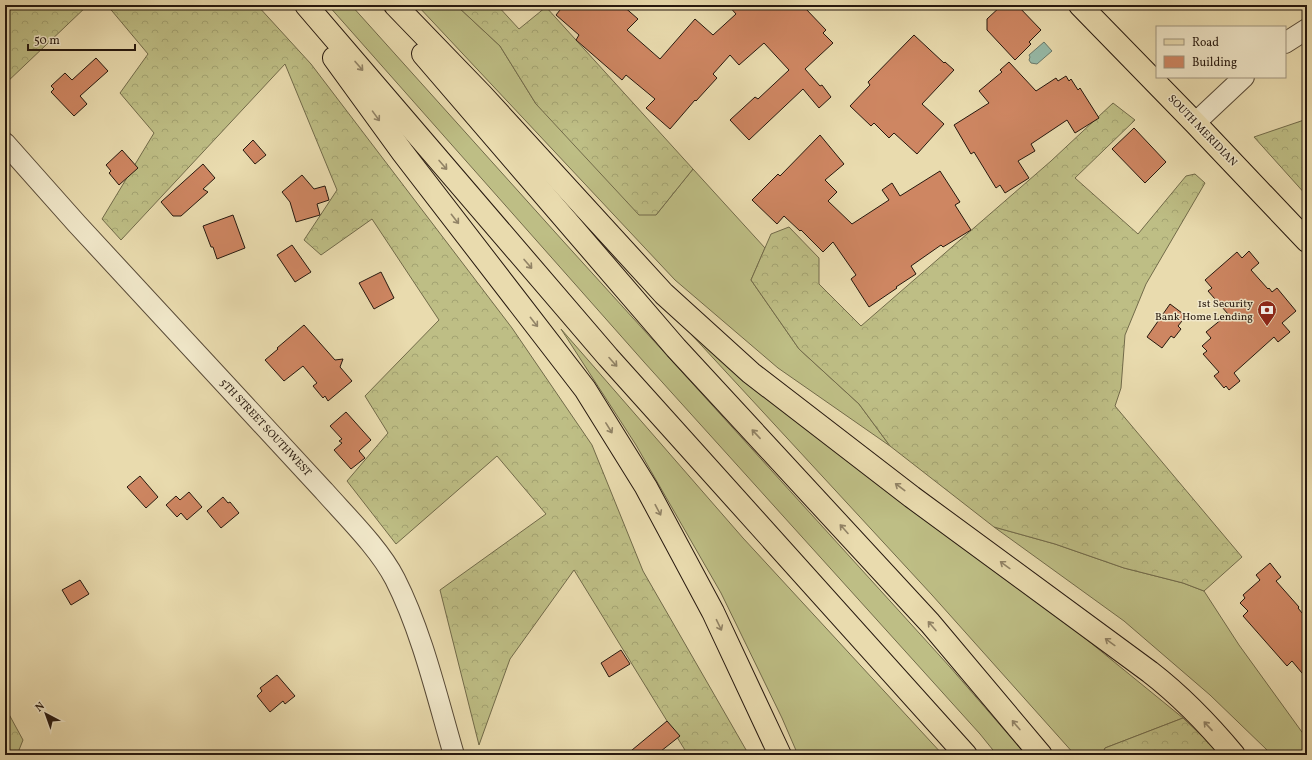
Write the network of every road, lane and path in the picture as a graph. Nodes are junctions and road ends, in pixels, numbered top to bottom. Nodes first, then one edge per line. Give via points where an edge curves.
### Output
1 (295, 5) edge
2 (306, 5) edge
3 (381, 5) edge
4 (395, 5) edge
5 (1080, 5) edge
6 (1307, 29) edge
7 (1286, 42) edge
8 (1243, 78) edge
9 (1195, 123) junction
10 (5, 143) edge
11 (1307, 241) edge
12 (454, 755) edge
13 (780, 755) edge
14 (966, 755) edge
15 (1040, 755) edge
16 (1234, 755) edge

1 -> 13 main road via 404,153 585,389 646,487 713,612
2 -> 14 main road via 608,357
15 -> 3 main road via 930,623 676,348
16 -> 4 main road via 1171,688 912,497 751,373 664,294 482,95
5 - 9 main road, SOUTH MERIDIAN
6 - 7 street
8 - 9 street
9 - 11 main road, SOUTH MERIDIAN
10 - 12 street, 5TH STREET SOUTHWEST via 324,491 380,556 394,578 416,626

